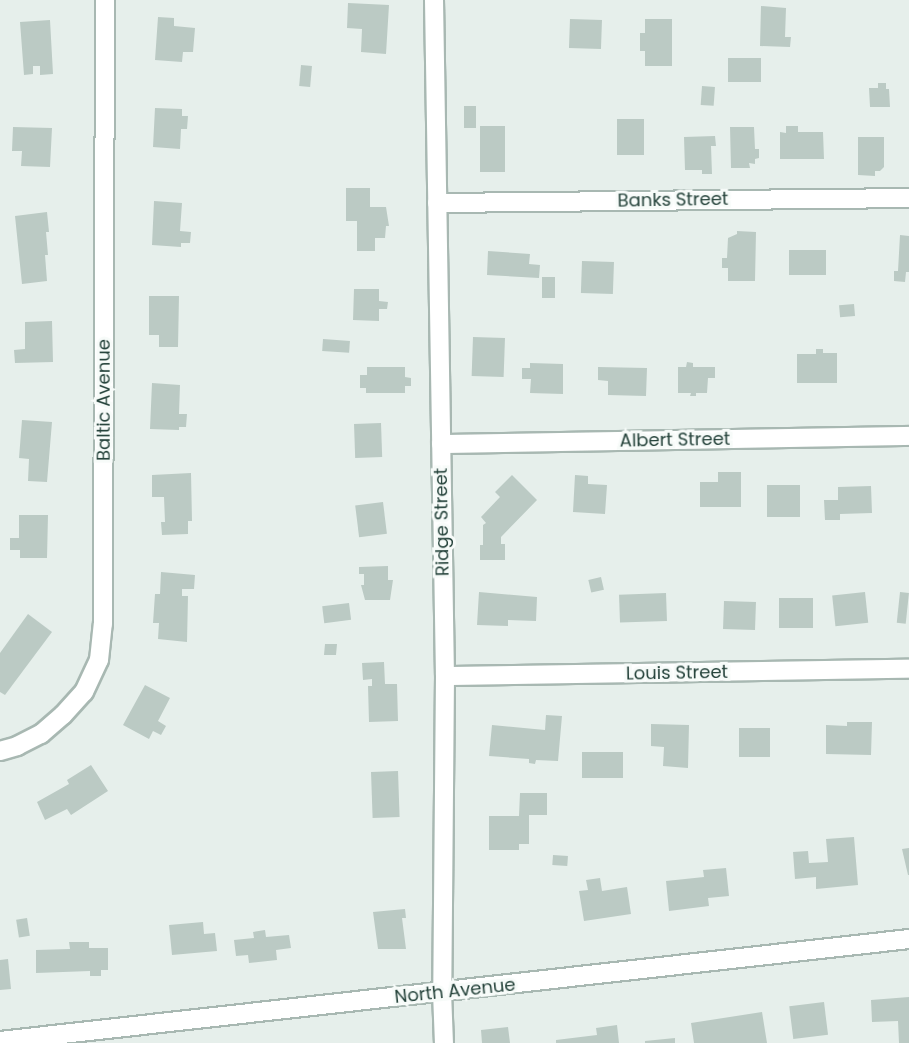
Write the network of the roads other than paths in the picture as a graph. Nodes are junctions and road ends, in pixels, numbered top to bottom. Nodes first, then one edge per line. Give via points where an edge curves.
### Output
1 (105, 0) edge
2 (434, 0) edge
3 (909, 198) edge
4 (437, 203) junction
5 (909, 436) edge
6 (441, 444) junction
7 (909, 669) edge
8 (445, 676) junction
9 (0, 751) edge
10 (909, 939) edge
11 (442, 992) junction
12 (0, 1041) edge
13 (444, 1043) edge

1 - 9 street, Baltic Avenue via 103,624 99,660 84,692 63,715 41,734
2 - 4 street, Ridge Street
3 - 4 street, Banks Street
4 - 6 street, Ridge Street
5 - 6 street, Albert Street
6 - 8 street, Ridge Street
7 - 8 street, Louis Street
8 - 11 street, Ridge Street
10 - 11 street, North Avenue
11 - 12 street, North Avenue
11 - 13 street, Ridge Street

